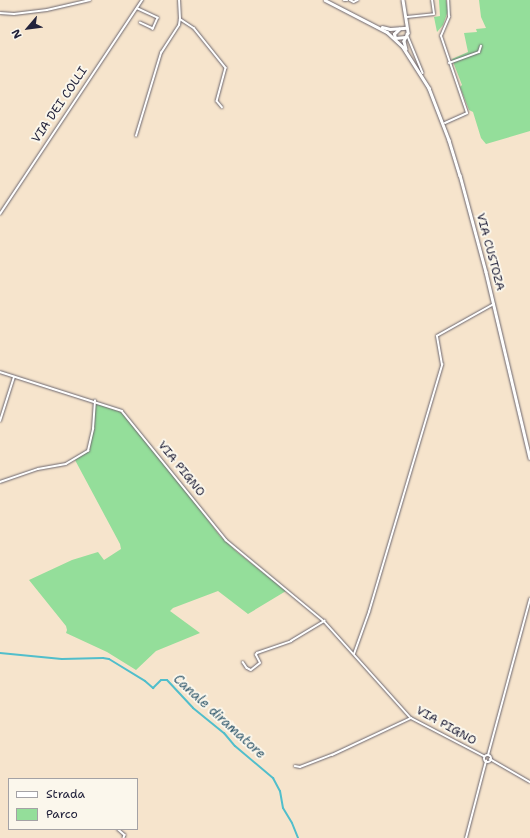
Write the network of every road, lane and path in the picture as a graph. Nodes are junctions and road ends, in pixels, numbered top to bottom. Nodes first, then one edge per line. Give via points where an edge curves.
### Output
1 (90, 0) edge
2 (142, 0) edge
3 (179, 0) edge
4 (325, 0) edge
5 (348, 0) edge
6 (358, 0) edge
7 (403, 0) edge
8 (432, 0) edge
9 (448, 0) edge
10 (137, 8) junction
11 (0, 13) edge
12 (406, 18) junction
13 (180, 19) junction
14 (140, 23) dead end
15 (375, 25) junction
16 (400, 28) junction
17 (407, 29) junction
18 (406, 36) junction
19 (395, 38) junction
20 (480, 46) dead end
21 (411, 58) junction
22 (450, 62) junction
23 (423, 73) dead end
24 (222, 107) dead end
25 (445, 123) dead end
26 (136, 136) dead end
27 (0, 214) edge
28 (494, 304) junction
29 (0, 372) edge
30 (14, 377) junction
31 (95, 401) junction
32 (0, 421) edge
33 (530, 458) edge
34 (0, 482) edge
35 (530, 599) edge
36 (324, 621) junction
37 (354, 654) junction
38 (243, 662) dead end
39 (410, 718) junction
40 (488, 755) junction
41 (484, 756) junction
42 (490, 759) junction
43 (486, 761) junction
44 (296, 766) dead end
45 (530, 782) edge
46 (119, 830) edge
47 (124, 838) edge
48 (466, 838) edge

1 - 11 street via 47,10
2 - 10 street, VIA DEI COLLI
3 - 13 street
4 - 15 main road
5 - 6 street
7 - 12 main road, VIA CUSTOZA
8 - 12 street via 434,14
9 - 22 street via 450,12 441,36
10 - 14 street via 158,18 153,29
10 - 27 street, VIA DEI COLLI
12 - 16 main road
12 - 17 main road, VIA CUSTOZA
13 - 24 street via 194,28 226,68 217,101
13 - 26 street via 161,53
15 - 16 main road via 386,29
15 - 19 main road, VIA CUSTOZA
16 - 17 main road
16 - 19 main road via 394,34
17 - 18 main road, VIA CUSTOZA
18 - 19 main road
18 - 21 main road, VIA CUSTOZA via 404,44
18 - 23 street, VIA CUSTOZA
19 - 21 main road, VIA CUSTOZA
20 - 22 street via 479,52
21 - 28 main road, VIA CUSTOZA via 429,88 450,140
22 - 25 street via 468,113
28 - 33 main road, VIA CUSTOZA
28 - 37 street via 437,336 442,365 369,612
29 - 30 street, VIA PIGNO
30 - 31 street, VIA PIGNO
30 - 32 street
31 - 34 street via 93,430 88,451 66,464 38,469
31 - 36 street, VIA PIGNO via 122,410 226,540
35 - 40 street
36 - 37 street, VIA PIGNO
36 - 38 street via 291,641 257,653 260,663 251,670
37 - 39 street, VIA PIGNO
39 - 41 street, VIA PIGNO
39 - 44 street via 332,755
40 - 41 street
40 - 42 street
41 - 43 street
42 - 43 street
42 - 45 street
43 - 48 street
46 - 47 street via 125,835

